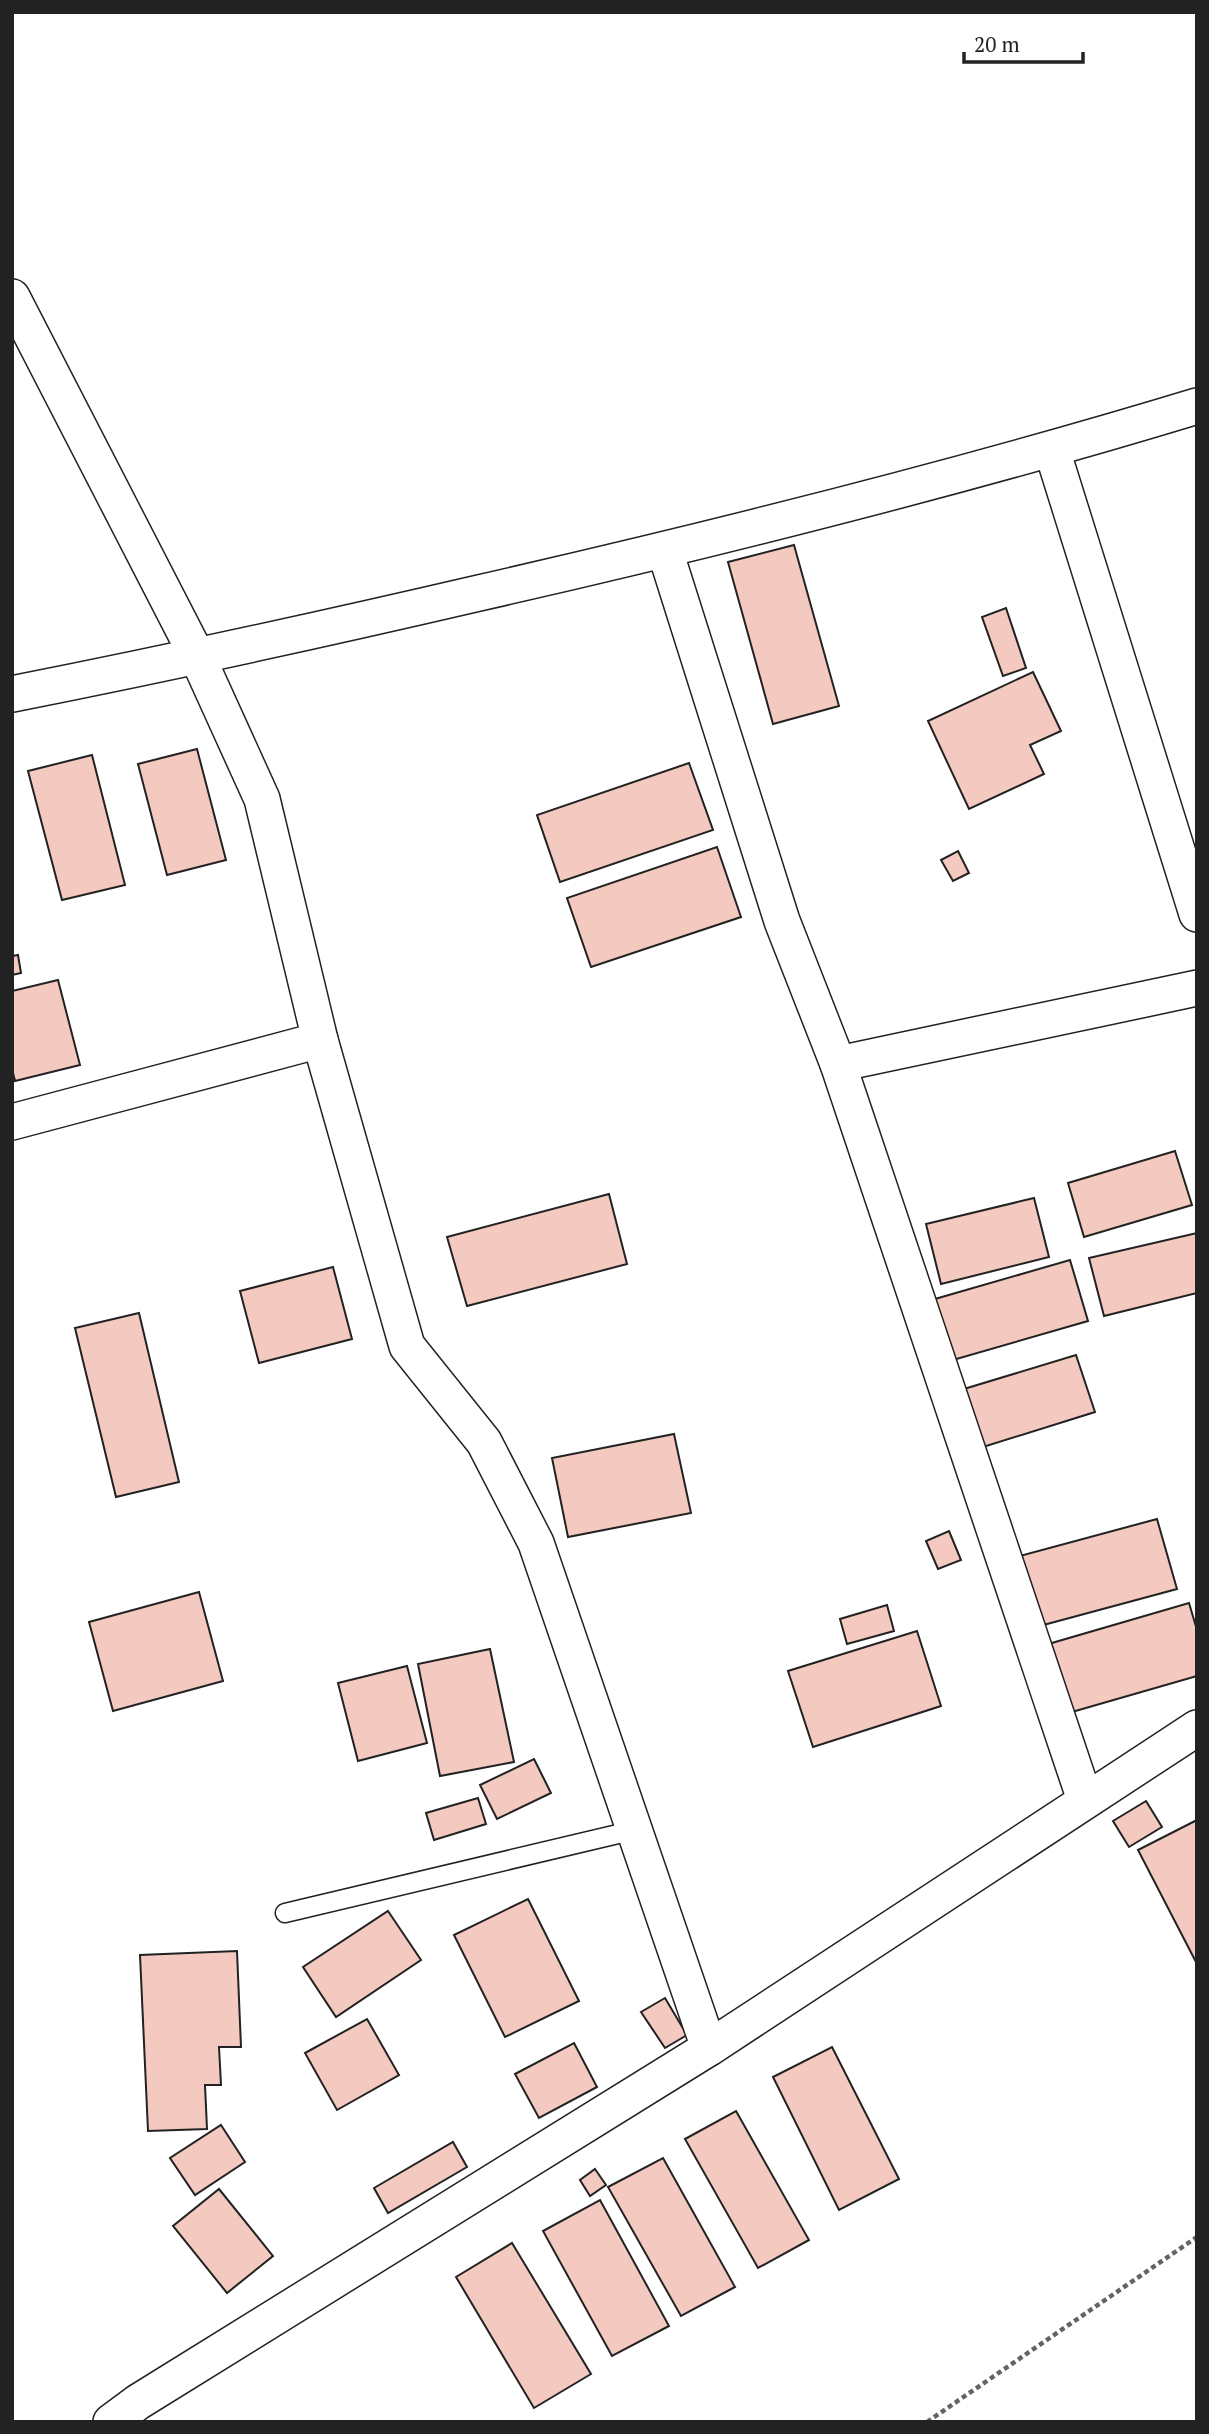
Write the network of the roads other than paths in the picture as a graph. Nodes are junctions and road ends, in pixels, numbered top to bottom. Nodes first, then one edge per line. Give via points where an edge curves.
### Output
1 (12, 297) edge
2 (1197, 406) edge
3 (1052, 450) junction
4 (665, 551) junction
5 (198, 657) junction
6 (12, 694) edge
7 (1197, 914) edge
8 (1197, 988) edge
9 (320, 1041) junction
10 (838, 1065) junction
11 (12, 1122) edge
12 (1197, 1728) edge
13 (1086, 1800) junction
14 (635, 1830) junction
15 (285, 1913) dead end
16 (709, 2048) junction
17 (111, 2422) edge

1 - 5 street
2 - 3 street
3 - 4 street
3 - 7 street
4 - 5 street
4 - 10 street via 782,921
5 - 6 street
5 - 9 street via 262,799
8 - 10 street
9 - 11 street
9 - 14 street via 407,1346 484,1442 536,1543
10 - 13 street
12 - 13 street
13 - 16 street
14 - 15 lane
14 - 16 street
16 - 17 street

